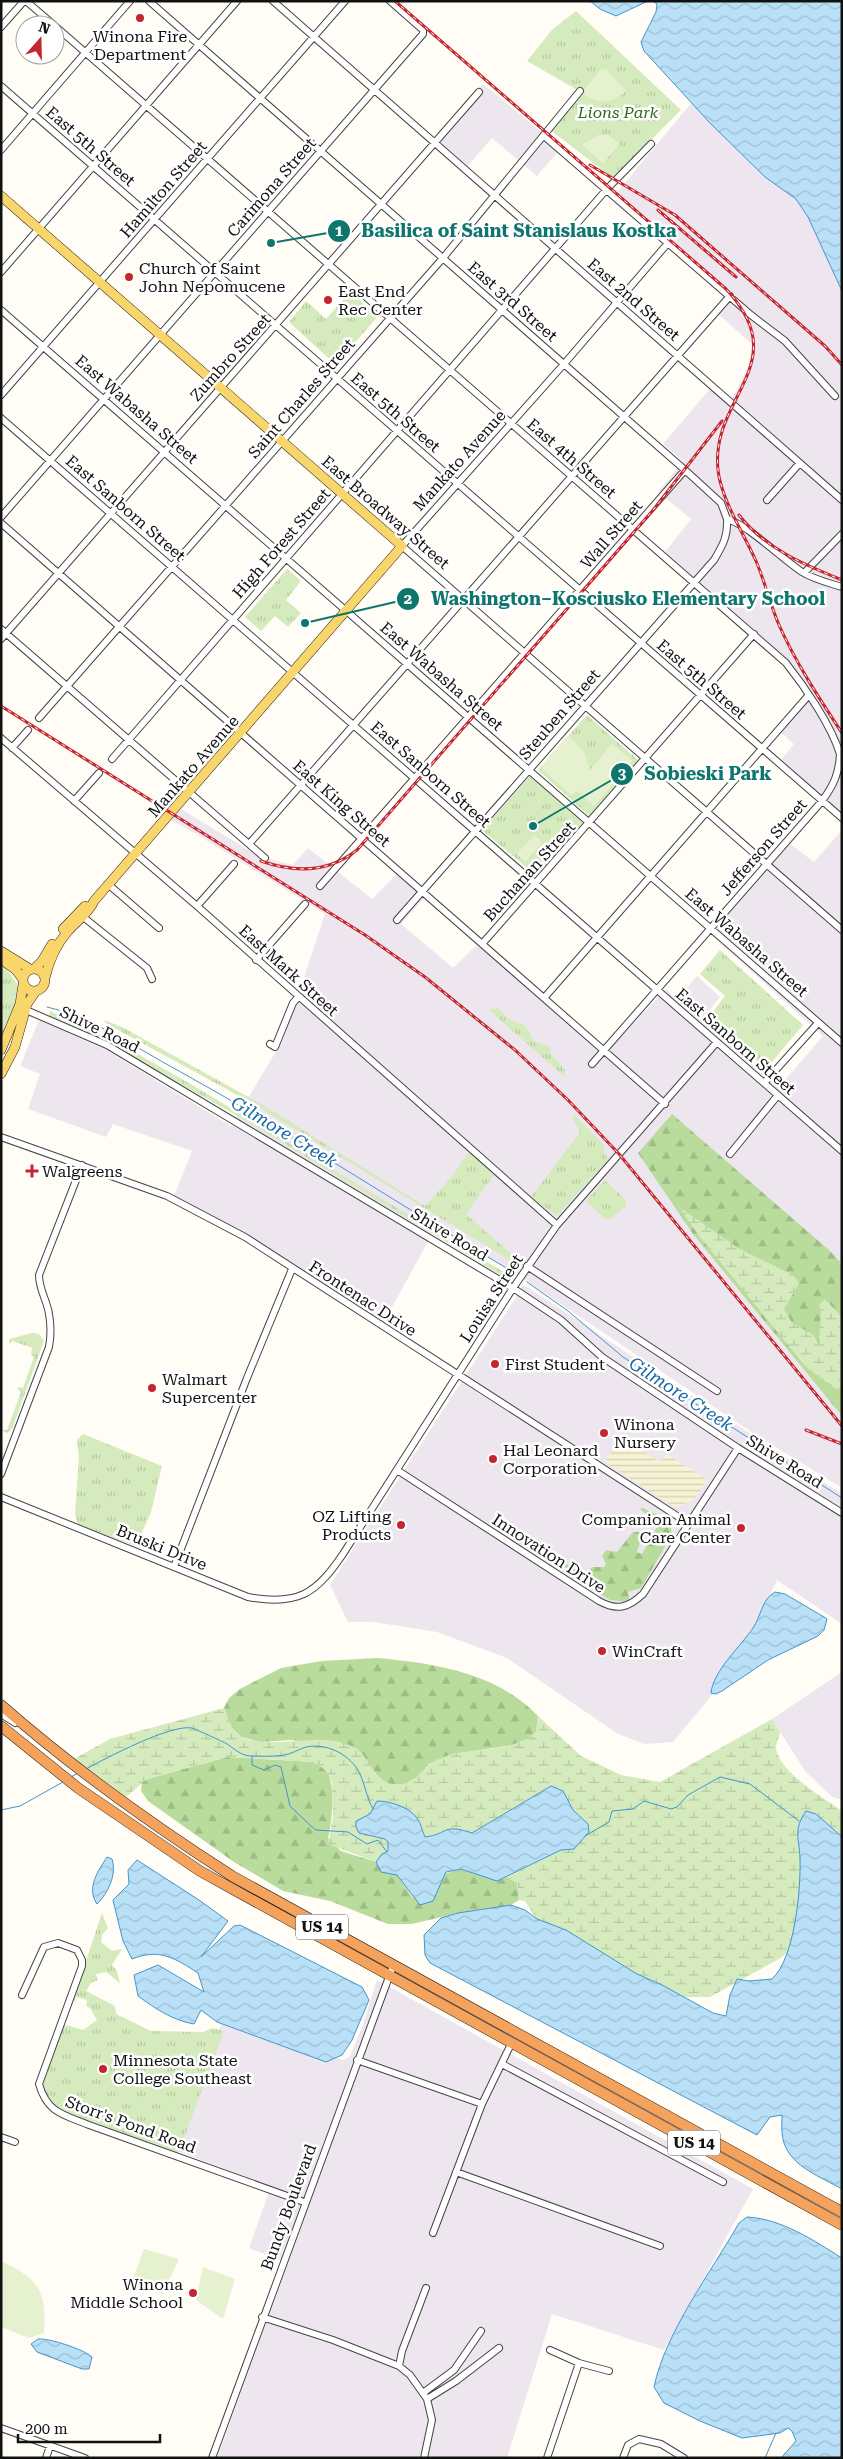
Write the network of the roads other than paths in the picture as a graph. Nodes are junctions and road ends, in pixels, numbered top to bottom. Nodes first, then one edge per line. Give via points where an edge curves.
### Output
1 (25, 1) edge
2 (130, 1) edge
3 (149, 1) edge
4 (237, 1) edge
5 (273, 1) edge
6 (345, 1) edge
7 (390, 1) edge
8 (42, 15) edge
9 (1, 27) edge
10 (65, 34) edge
11 (314, 37) junction
12 (199, 45) junction
13 (86, 52) junction
14 (1, 86) edge
15 (374, 91) junction
16 (580, 91) dead end
17 (479, 92) dead end
18 (260, 98) junction
19 (146, 106) junction
20 (33, 114) junction
21 (544, 136) junction
22 (434, 144) junction
23 (651, 144) dead end
24 (1, 150) edge
25 (320, 151) junction
26 (207, 160) junction
27 (93, 166) junction
28 (606, 190) junction
29 (1, 196) edge
30 (495, 197) junction
31 (380, 203) junction
32 (268, 212) junction
33 (154, 220) junction
34 (39, 229) junction
35 (668, 243) junction
36 (556, 249) junction
37 (443, 258) junction
38 (328, 264) junction
39 (1, 272) edge
40 (215, 273) junction
41 (100, 282) junction
42 (730, 296) junction
43 (617, 303) junction
44 (1, 310) edge
45 (503, 310) junction
46 (389, 317) junction
47 (276, 326) junction
48 (160, 334) junction
49 (44, 347) junction
50 (677, 355) junction
51 (564, 364) junction
52 (451, 370) junction
53 (336, 379) junction
54 (221, 388) junction
55 (1, 395) edge
56 (835, 396) dead end
57 (105, 399) junction
58 (624, 416) junction
59 (1, 418) edge
60 (512, 424) junction
61 (397, 431) junction
62 (282, 441) junction
63 (165, 452) junction
64 (50, 460) junction
65 (799, 464) junction
66 (685, 470) junction
67 (572, 478) junction
68 (457, 483) junction
69 (342, 494) junction
70 (767, 500) dead end
71 (842, 500) edge
72 (226, 506) junction
73 (111, 514) junction
74 (1, 518) edge
75 (727, 519) junction
76 (1, 523) edge
77 (633, 529) junction
78 (842, 534) edge
79 (518, 538) junction
80 (402, 546) junction
81 (286, 557) junction
82 (173, 567) junction
83 (804, 573) junction
84 (59, 574) junction
85 (694, 583) junction
86 (842, 587) edge
87 (579, 591) junction
88 (464, 600) junction
89 (347, 611) junction
90 (233, 619) junction
91 (120, 627) junction
92 (4, 631) edge
93 (754, 634) junction
94 (1, 639) edge
95 (640, 643) junction
96 (525, 653) junction
97 (408, 664) junction
98 (293, 672) junction
99 (180, 680) junction
100 (68, 687) junction
101 (700, 696) junction
102 (808, 696) junction
103 (585, 705) junction
104 (39, 718) dead end
105 (469, 718) junction
106 (353, 725) junction
107 (28, 730) dead end
108 (242, 734) junction
109 (1, 738) edge
110 (128, 739) junction
111 (12, 748) junction
112 (760, 748) junction
113 (841, 753) edge
114 (646, 758) junction
115 (112, 759) dead end
116 (529, 770) junction
117 (99, 773) dead end
118 (415, 779) junction
119 (301, 786) junction
120 (189, 792) junction
121 (74, 801) junction
122 (822, 801) junction
123 (707, 812) junction
124 (842, 818) edge
125 (590, 823) junction
126 (475, 830) junction
127 (362, 839) junction
128 (249, 844) junction
129 (136, 854) junction
130 (265, 858) dead end
131 (766, 863) junction
132 (234, 864) dead end
133 (650, 875) junction
134 (109, 884) junction
135 (536, 884) junction
136 (320, 886) dead end
137 (423, 892) junction
138 (94, 901) junction
139 (305, 904) dead end
140 (196, 906) junction
141 (82, 916) junction
142 (397, 920) dead end
143 (159, 928) dead end
144 (711, 929) junction
145 (842, 930) edge
146 (597, 937) junction
147 (482, 944) junction
148 (1, 950) edge
149 (1, 959) edge
150 (256, 960) junction
151 (32, 969) junction
152 (45, 978) junction
153 (152, 979) dead end
154 (23, 981) junction
155 (36, 991) junction
156 (657, 991) junction
157 (298, 997) junction
158 (544, 998) junction
159 (26, 1010) junction
160 (818, 1023) junction
161 (717, 1042) junction
162 (842, 1043) edge
163 (270, 1044) dead end
164 (1, 1050) edge
165 (604, 1050) junction
166 (592, 1064) dead end
167 (1, 1074) edge
168 (764, 1083) junction
169 (778, 1095) junction
170 (665, 1104) junction
171 (2, 1136) edge
172 (842, 1152) edge
173 (730, 1154) dead end
174 (82, 1165) junction
175 (557, 1225) junction
176 (527, 1266) junction
177 (292, 1269) junction
178 (513, 1288) junction
179 (458, 1376) junction
180 (716, 1391) dead end
181 (738, 1448) junction
182 (397, 1470) junction
183 (1, 1474) edge
184 (1, 1498) edge
185 (842, 1513) edge
186 (688, 1523) junction
187 (174, 1567) junction
188 (316, 1588) joint
189 (1, 1705) edge
190 (1, 1714) edge
191 (1, 1726) edge
192 (35, 1734) junction
193 (393, 1966) junction
194 (388, 1976) junction
195 (22, 1995) dead end
196 (511, 2044) junction
197 (357, 2060) junction
198 (502, 2064) junction
199 (482, 2104) junction
200 (1, 2137) edge
201 (15, 2142) dead end
202 (456, 2172) junction
203 (723, 2182) dead end
204 (304, 2202) junction
205 (842, 2212) edge
206 (842, 2225) edge
207 (433, 2233) dead end
208 (660, 2246) dead end
209 (426, 2288) dead end
210 (262, 2317) junction
211 (481, 2331) dead end
212 (498, 2348) dead end
213 (550, 2350) dead end
214 (579, 2363) junction
215 (399, 2366) junction
216 (609, 2372) dead end
217 (425, 2396) junction
218 (1, 2428) edge
219 (50, 2446) junction
220 (46, 2458) edge
221 (85, 2458) edge
222 (212, 2458) edge
223 (424, 2458) edge
224 (547, 2458) edge
225 (623, 2458) edge
226 (684, 2458) edge

1 - 8 street, East 4th Street
1 - 9 street
2 - 13 street
3 - 12 street, East 3rd Street
4 - 12 street
5 - 11 street, East 2nd Street
6 - 11 street, Hamilton Street
7 - 15 street, Carimona Street via 423,30 423,34
10 - 13 street, East 4th Street
11 - 15 street, East 2nd Street
11 - 18 street, Hamilton Street
12 - 18 street, East 3rd Street
12 - 19 street
13 - 19 street, East 4th Street
13 - 20 street
14 - 20 street, East 5th Street
15 - 22 street, East 2nd Street
15 - 25 street, Carimona Street
16 - 21 street, Saint Charles Street
17 - 22 street, Zumbro Street
18 - 25 street, East 3rd Street
18 - 26 street, Hamilton Street
19 - 26 street, East 4th Street
19 - 27 street
20 - 24 street
20 - 27 street, East 5th Street
21 - 28 street
21 - 30 street, Saint Charles Street
22 - 30 street, East 2nd Street
22 - 31 street, Zumbro Street
23 - 28 street, High Forest Street
25 - 31 street, East 3rd Street
25 - 32 street, Carimona Street
26 - 32 street, East 4th Street
26 - 33 street, Hamilton Street
27 - 33 street, East 5th Street
27 - 34 street
28 - 35 street
28 - 36 street, High Forest Street
29 - 34 main road, East Broadway Street
30 - 36 street, East 2nd Street
30 - 37 street, Saint Charles Street
31 - 37 street, East 3rd Street
31 - 38 street, Zumbro Street
32 - 38 street, East 4th Street
32 - 40 street, Carimona Street
33 - 40 street, East 5th Street
33 - 41 street, Hamilton Street
34 - 39 street
34 - 41 main road, East Broadway Street
35 - 42 street
35 - 43 street, Mankato Avenue
36 - 43 street, East 2nd Street
36 - 45 street, High Forest Street
37 - 45 street, East 3rd Street
37 - 46 street, Saint Charles Street
38 - 46 street, East 4th Street
38 - 47 street, Zumbro Street
40 - 47 street, East 5th Street
40 - 48 street, Carimona Street
41 - 48 main road, East Broadway Street
41 - 49 street, Hamilton Street
42 - 50 street
42 - 56 street via 785,341
43 - 50 street, East 2nd Street
43 - 51 street, Mankato Avenue
44 - 49 street, East Wabasha Street
45 - 51 street, East 3rd Street
45 - 52 street, High Forest Street
46 - 52 street, East 4th Street
46 - 53 street, Saint Charles Street
47 - 53 street, East 5th Street
47 - 54 street, Zumbro Street
48 - 54 main road, East Broadway Street
48 - 57 street, Carimona Street
49 - 55 street, Hamilton Street
49 - 57 street, East Wabasha Street
50 - 58 street
50 - 65 street, East 2nd Street
51 - 58 street, East 3rd Street
51 - 60 street, Mankato Avenue
52 - 60 street, East 4th Street
52 - 61 street, High Forest Street
53 - 61 street, East 5th Street
53 - 62 street, Saint Charles Street
54 - 62 main road, East Broadway Street
54 - 63 street, Zumbro Street
57 - 63 street, East Wabasha Street
57 - 64 street, Carimona Street
58 - 66 street, East 3rd Street
58 - 67 street
59 - 64 street, East Sanborn Street
60 - 67 street, East 4th Street
60 - 68 street, Mankato Avenue
61 - 68 street, East 5th Street
61 - 69 street, High Forest Street
62 - 69 main road, East Broadway Street
62 - 72 street, Saint Charles Street
63 - 72 street, East Wabasha Street
63 - 73 street, Zumbro Street
64 - 73 street, East Sanborn Street
64 - 74 street, Carimona Street
65 - 70 street
65 - 71 street, East 2nd Street
66 - 75 street, East 3rd Street via 721,503
66 - 77 street, Wall Street
67 - 77 street, East 4th Street
67 - 79 street
68 - 79 street, East 5th Street
68 - 80 street, Mankato Avenue
69 - 80 main road, East Broadway Street
69 - 81 street, High Forest Street
72 - 81 street, East Wabasha Street
72 - 82 street, Saint Charles Street
73 - 82 street, East Sanborn Street
73 - 84 street, Zumbro Street
75 - 83 street via 740,523
75 - 85 street, Steuben Street via 725,543
76 - 84 street, East King Street
77 - 85 street, East 4th Street
77 - 87 street, Wall Street
78 - 83 street
79 - 87 street, East 5th Street
79 - 88 street
80 - 88 street, East Broadway Street
80 - 89 main road, Mankato Avenue
81 - 89 street, East Wabasha Street
81 - 90 street, High Forest Street
82 - 90 street, East Sanborn Street
82 - 91 street, Saint Charles Street
83 - 86 street
84 - 91 street, East King Street
84 - 92 street, Zumbro Street
85 - 93 street, East 4th Street
85 - 95 street, Steuben Street
87 - 95 street, East 5th Street
87 - 96 street, Wall Street
88 - 96 street, East Broadway Street
88 - 97 street
89 - 97 street, East Wabasha Street
89 - 98 main road, Mankato Avenue
90 - 98 street, East Sanborn Street
90 - 99 street, High Forest Street
91 - 99 street, East King Street
91 - 100 street, Saint Charles Street
92 - 94 street, Zumbro Street
92 - 100 street
93 - 101 street, Buchanan Street
93 - 102 street, East 4th Street via 786,663
95 - 101 street, East 5th Street
95 - 103 street, Steuben Street
96 - 103 street, East Broadway Street
96 - 105 street, Wall Street
97 - 105 street, East Wabasha Street
97 - 106 street
98 - 106 street, East Sanborn Street
98 - 108 main road, Mankato Avenue
99 - 108 street, East King Street
99 - 110 street, High Forest Street
100 - 104 street, Saint Charles Street
100 - 110 street
101 - 112 street, East 5th Street
101 - 114 street, Buchanan Street
102 - 112 street
102 - 113 street, East 4th Street
103 - 114 street, East Broadway Street
103 - 116 street, Steuben Street
105 - 116 street, East Wabasha Street
105 - 118 street, Wall Street
106 - 118 street, East Sanborn Street
106 - 119 street
107 - 111 street
108 - 119 street, East King Street
108 - 120 main road, Mankato Avenue
109 - 111 street, East Mark Street
110 - 115 street, High Forest Street
110 - 120 street
111 - 121 street, East Mark Street
112 - 122 street, East 5th Street
112 - 123 street
113 - 122 street, Jefferson Street via 839,771
114 - 123 street, East Broadway Street
114 - 125 street, Buchanan Street
116 - 125 street, East Wabasha Street
116 - 126 street, Steuben Street
117 - 121 street
118 - 126 street, East Sanborn Street
118 - 127 street, Wall Street
119 - 127 street, East King Street
119 - 128 street
120 - 128 street
120 - 129 main road, Mankato Avenue
121 - 129 street, East Mark Street
122 - 124 street, East 5th Street
122 - 131 street, Jefferson Street
123 - 131 street, East Broadway Street
123 - 133 street
125 - 133 street, East Wabasha Street
125 - 135 street, Buchanan Street
126 - 135 street, East Sanborn Street
126 - 137 street, Steuben Street
127 - 136 street, Wall Street
127 - 137 street, East King Street
128 - 130 street
129 - 134 main road, Mankato Avenue
129 - 140 street, East Mark Street
131 - 144 street, Jefferson Street
131 - 145 street, East Broadway Street
132 - 140 street
133 - 144 street, East Wabasha Street
133 - 146 street
134 - 138 main road, Mankato Avenue
134 - 143 street
135 - 146 street, East Sanborn Street
135 - 147 street, Buchanan Street
137 - 142 street, Steuben Street
137 - 147 street, East King Street
138 - 141 main road, Mankato Avenue
138 - 151 main road, Mankato Avenue via 69,921
139 - 150 street
140 - 150 street, East Mark Street
141 - 152 main road, Mankato Avenue via 59,942
141 - 153 street via 147,968
144 - 156 street, Jefferson Street
144 - 160 street, East Wabasha Street
146 - 156 street, East Sanborn Street
146 - 158 street
147 - 158 street, East King Street
148 - 151 main road
149 - 154 main road via 16,970
150 - 157 street, East Mark Street
151 - 152 main road via 42,972
151 - 154 main road, Mankato Avenue
152 - 155 main road, Mankato Avenue via 43,986
154 - 155 main road via 28,990
154 - 164 main road, Mankato Avenue via 20,1004
155 - 159 main road, Mankato Avenue via 28,1000
156 - 161 street, East Sanborn Street
156 - 165 street, Jefferson Street
157 - 163 street via 275,1047
157 - 175 street, East Mark Street
158 - 165 street, East King Street
159 - 167 main road, Mankato Avenue via 19,1039
159 - 178 street, Shive Road via 107,1045
160 - 162 street, East Wabasha Street
160 - 168 street
161 - 168 street, East Sanborn Street
161 - 170 street, Louisa Street
165 - 166 street, Jefferson Street
165 - 170 street, East King Street
168 - 169 street, East Sanborn Street
169 - 172 street, East Sanborn Street
169 - 173 street
170 - 175 street, Louisa Street
171 - 174 street, Frontenac Drive
174 - 177 street, Frontenac Drive via 166,1196 244,1237
174 - 183 street via 39,1275 39,1288 49,1314 49,1347
175 - 176 street, Louisa Street
176 - 178 street, Louisa Street
176 - 180 street
177 - 179 street, Frontenac Drive
177 - 187 street
178 - 179 street, Louisa Street
178 - 181 street, Shive Road via 561,1320 602,1358
179 - 182 street, Louisa Street
179 - 186 street, Frontenac Drive
181 - 185 street, Shive Road
181 - 186 street, Innovation Drive
182 - 186 street, Innovation Drive via 595,1599 617,1608 626,1607 643,1594
182 - 188 street, Louisa Street via 329,1575
184 - 187 street, Bruski Drive
187 - 188 street, Bruski Drive via 248,1597 270,1601 300,1596
189 - 192 highway, US 14
190 - 192 street
191 - 194 highway, US 14 via 78,1788 200,1870
192 - 193 highway, US 14 via 173,1838 232,1876
193 - 194 street, Bundy Boulevard
193 - 205 highway, US 14
194 - 196 highway, US 14
194 - 197 street, Bundy Boulevard
195 - 204 street, Storr's Pond Road via 44,1947 58,1943 77,1950 82,1966 39,2084 43,2099 55,2110
196 - 198 street
196 - 206 highway, US 14
197 - 199 street
197 - 204 street, Bundy Boulevard
198 - 199 street
198 - 203 street
199 - 202 street
200 - 201 street
202 - 207 street
202 - 208 street
204 - 210 street, Bundy Boulevard
209 - 215 street
210 - 215 street
210 - 222 street, Bundy Boulevard
211 - 217 street via 454,2370
212 - 217 street via 456,2381
213 - 214 street
214 - 216 street
214 - 224 street
215 - 217 street
217 - 223 street via 432,2420
218 - 219 street
219 - 220 street
219 - 221 street
225 - 226 street via 628,2445 639,2439 661,2444

